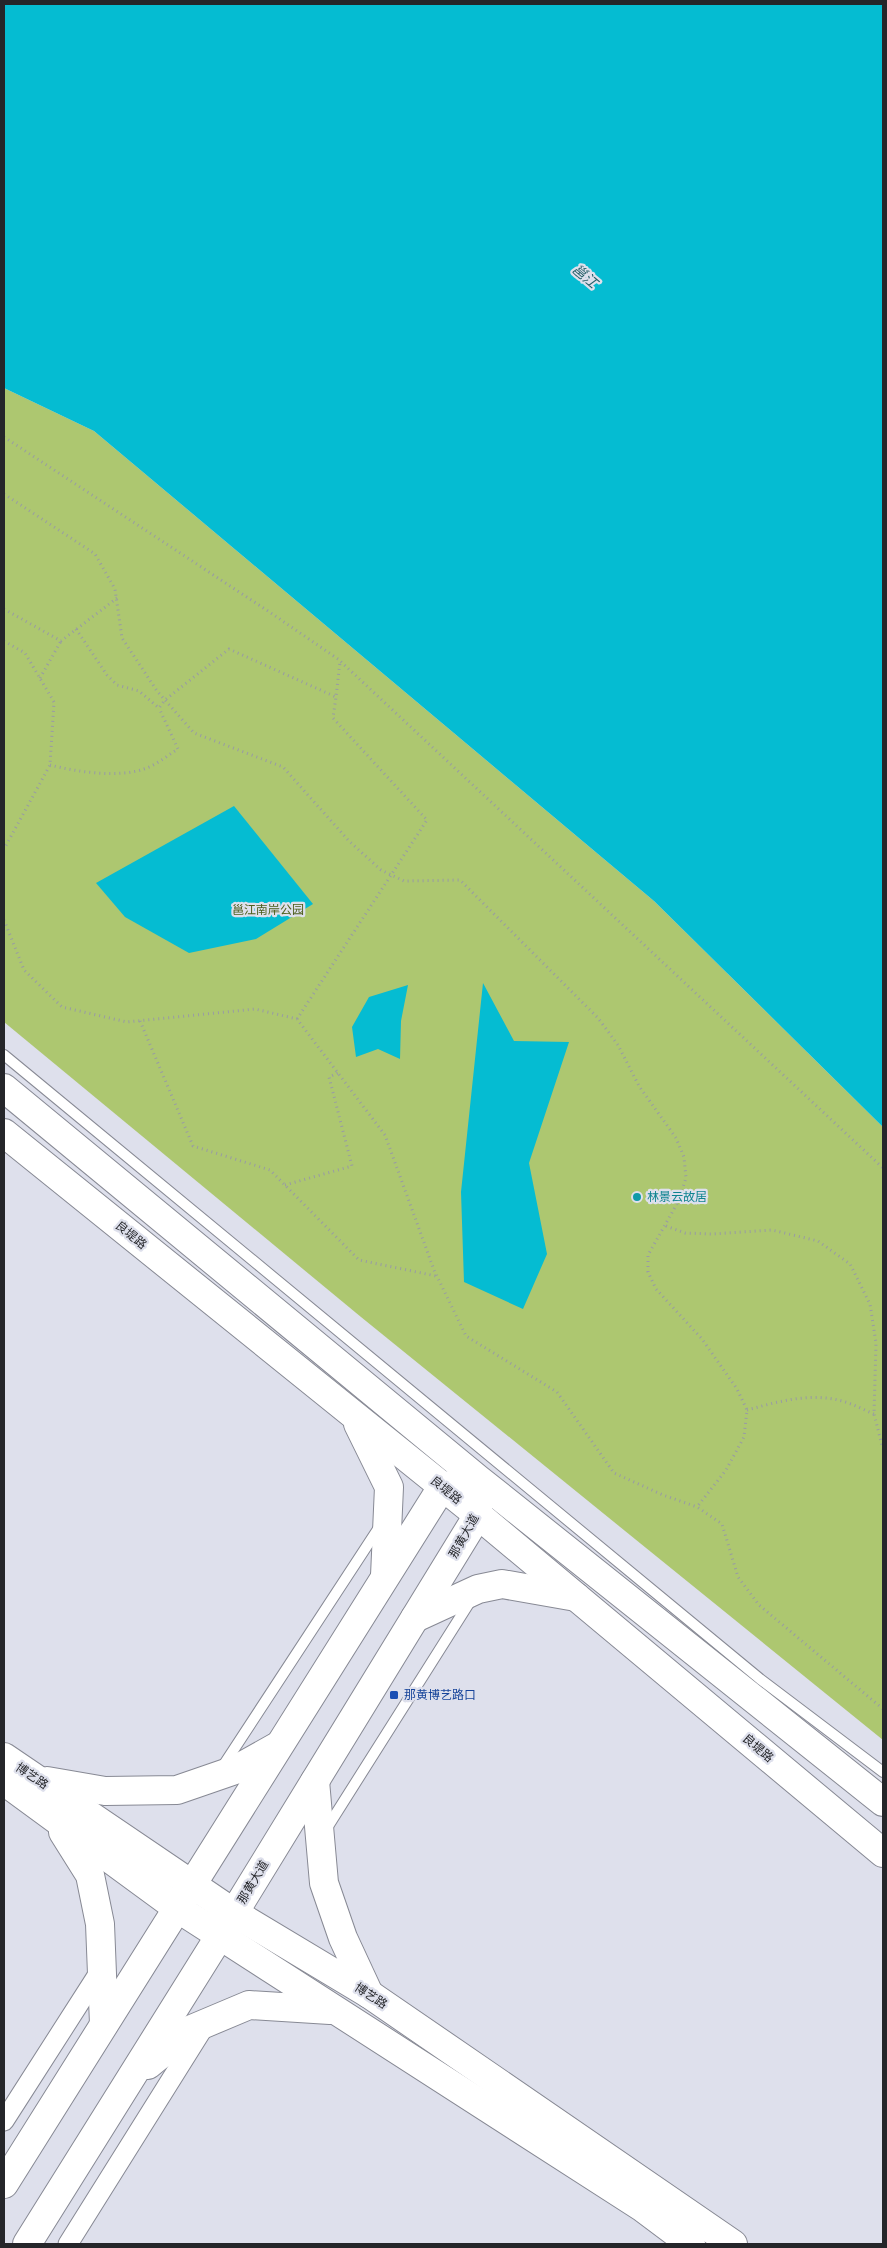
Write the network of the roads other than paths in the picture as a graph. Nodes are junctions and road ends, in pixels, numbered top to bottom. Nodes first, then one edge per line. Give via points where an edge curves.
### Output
1 (4, 1055) edge
2 (4, 1088) edge
3 (4, 1133) edge
4 (355, 1416) junction
5 (478, 1479) junction
6 (442, 1487) junction
7 (388, 1515) junction
8 (478, 1516) junction
9 (384, 1579) junction
10 (478, 1589) junction
11 (577, 1597) junction
12 (415, 1618) junction
13 (280, 1745) junction
14 (4, 1757) edge
15 (883, 1772) edge
16 (217, 1776) junction
17 (4, 1780) edge
18 (38, 1780) junction
19 (315, 1781) junction
20 (883, 1802) edge
21 (55, 1820) junction
22 (320, 1838) junction
23 (883, 1852) edge
24 (192, 1884) junction
25 (177, 1908) junction
26 (234, 1913) junction
27 (220, 1936) junction
28 (102, 1968) junction
29 (369, 1994) junction
30 (334, 2010) junction
31 (206, 2023) junction
32 (104, 2024) junction
33 (130, 2080) junction
34 (4, 2121) edge
35 (4, 2184) edge
36 (27, 2244) edge
37 (68, 2244) edge
38 (692, 2244) edge
39 (733, 2244) edge

1 - 15 lane via 752,1672
2 - 5 main road
3 - 4 main road, 良堤路
4 - 6 main road, 良堤路
4 - 7 main road via 389,1487
5 - 6 main road
5 - 8 main road, 那黄大道
5 - 20 main road
6 - 8 main road, 良堤路
6 - 9 main road
7 - 9 main road
7 - 16 lane
8 - 11 main road, 良堤路
8 - 12 main road, 那黄大道
9 - 13 main road
10 - 11 main road via 502,1584
10 - 12 main road
10 - 22 lane
11 - 23 main road, 良堤路
12 - 19 main road, 那黄大道
13 - 16 main road via 235,1770
13 - 24 main road
14 - 18 main road, 博艺路
16 - 18 main road via 177,1790 105,1791
17 - 21 main road, 博艺路
18 - 24 main road, 博艺路
19 - 22 main road
19 - 26 main road, 那黄大道
21 - 25 main road, 博艺路
21 - 28 main road via 90,1875 100,1924
22 - 29 main road via 324,1883 342,1938
24 - 25 main road
24 - 26 main road, 博艺路
25 - 27 main road, 博艺路
25 - 32 main road
26 - 27 main road, 那黄大道
26 - 29 main road, 博艺路
27 - 30 main road, 博艺路
27 - 33 main road, 那黄大道
28 - 32 main road
28 - 34 street
29 - 39 main road, 博艺路
30 - 31 main road via 249,2005
30 - 38 main road, 博艺路 via 643,2208
31 - 33 main road via 192,2029
31 - 37 street
32 - 35 main road
33 - 36 main road, 那黄大道

